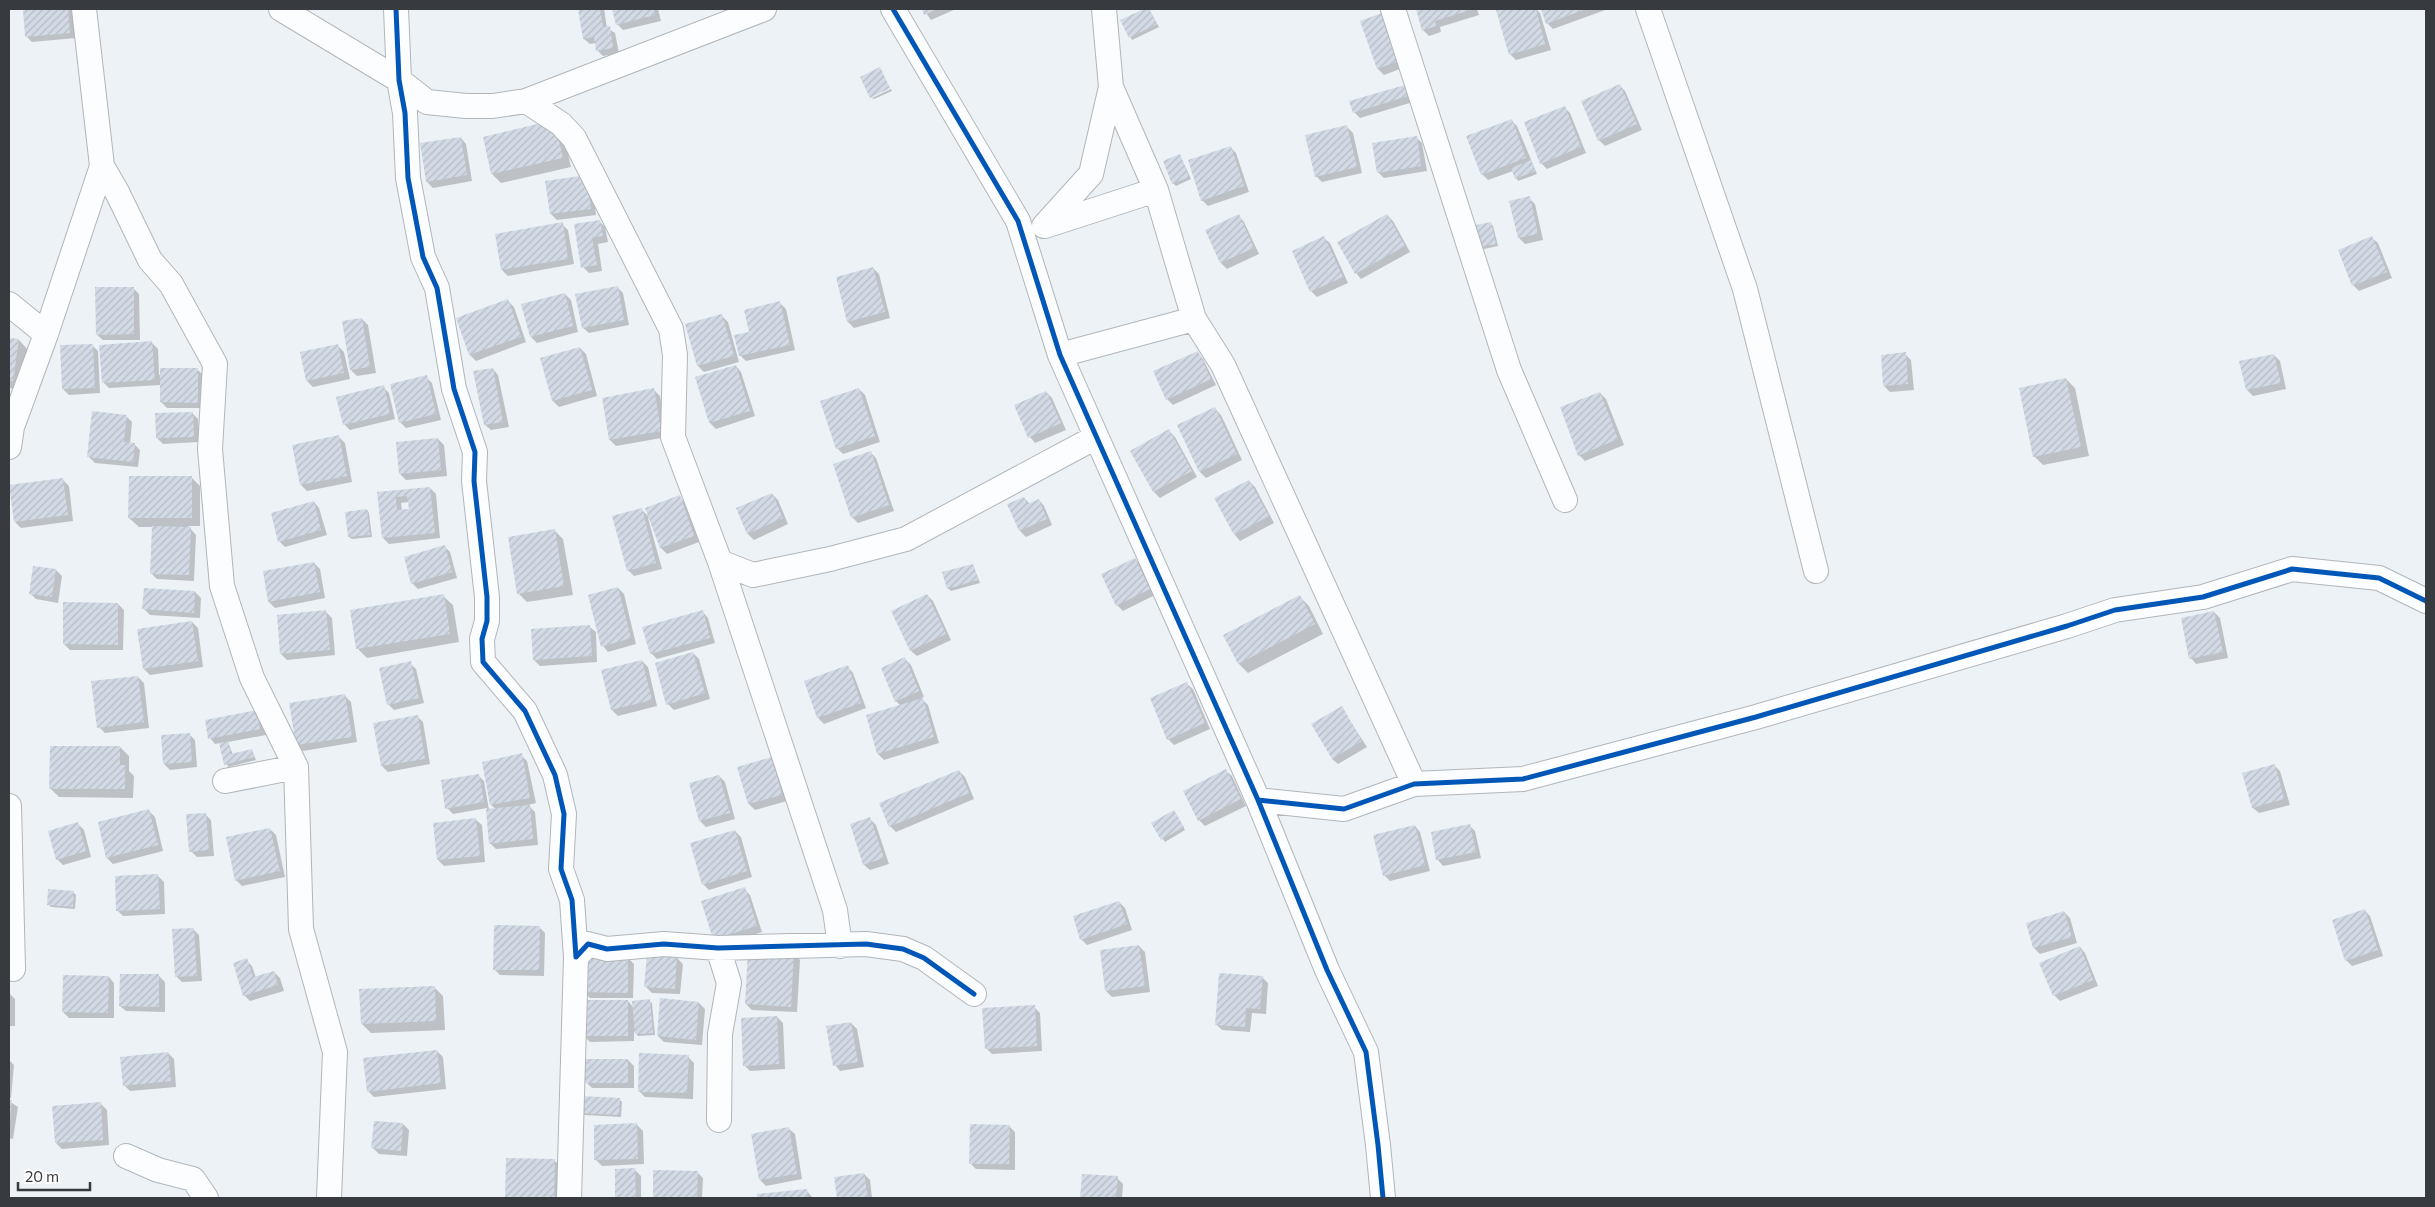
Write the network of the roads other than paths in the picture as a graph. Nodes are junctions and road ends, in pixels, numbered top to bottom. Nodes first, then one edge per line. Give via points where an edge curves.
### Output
1 (84, 9) edge
2 (281, 9) edge
3 (396, 9) edge
4 (764, 9) edge
5 (892, 9) edge
6 (1104, 9) edge
7 (1392, 9) edge
8 (1648, 9) edge
9 (399, 80) junction
10 (1111, 87) junction
11 (526, 101) junction
12 (427, 102) junction
13 (405, 113) junction
14 (102, 166) junction
15 (1156, 190) junction
16 (1018, 222) junction
17 (1044, 226) junction
18 (9, 304) edge
19 (1194, 319) junction
20 (46, 334) junction
21 (1060, 355) junction
22 (1096, 436) junction
23 (9, 447) edge
24 (1565, 500) dead end
25 (720, 562) junction
26 (1816, 571) dead end
27 (2426, 601) edge
28 (296, 767) junction
29 (225, 781) dead end
30 (1414, 784) junction
31 (1258, 800) junction
32 (9, 806) edge
33 (840, 946) junction
34 (718, 948) junction
35 (576, 957) junction
36 (13, 969) dead end
37 (974, 994) dead end
38 (719, 1120) dead end
39 (126, 1156) dead end
40 (206, 1198) edge
41 (329, 1198) edge
42 (568, 1198) edge
43 (1383, 1198) edge

1 - 14 street
2 - 9 street
3 - 9 street
4 - 11 street
5 - 16 street
6 - 10 street
7 - 24 street via 1509,370
8 - 26 street via 1745,289
9 - 12 street
9 - 13 street
10 - 15 street
10 - 17 street via 1091,174
11 - 12 street via 484,106
11 - 25 street via 561,124 574,138 671,329 676,355 673,437
12 - 13 street
13 - 35 street via 408,178 423,256 438,288 454,389 475,452 474,481 487,597 483,662 525,711 555,775 564,814 561,869 572,900
14 - 20 street
14 - 28 street via 150,260 171,284 215,364 210,449 222,586 252,678
15 - 17 street
15 - 19 street
16 - 17 street
16 - 21 street
18 - 20 street
19 - 21 street
19 - 30 street via 1223,365
20 - 23 street via 12,427
21 - 22 street
22 - 25 street via 906,539 754,576
22 - 31 street
25 - 33 street via 835,910
27 - 30 street via 2379,578 2292,569 2202,597 2115,610 1756,717 1523,779
28 - 29 street
28 - 41 street via 301,928 335,1052
30 - 31 street via 1344,809
31 - 43 street via 1327,970 1366,1052
32 - 36 street
33 - 34 street
33 - 37 street via 866,944 903,949 924,958
34 - 35 street via 664,944 607,950 588,944
34 - 38 street via 729,983 720,1034
35 - 42 street
39 - 40 street via 158,1170 193,1179

